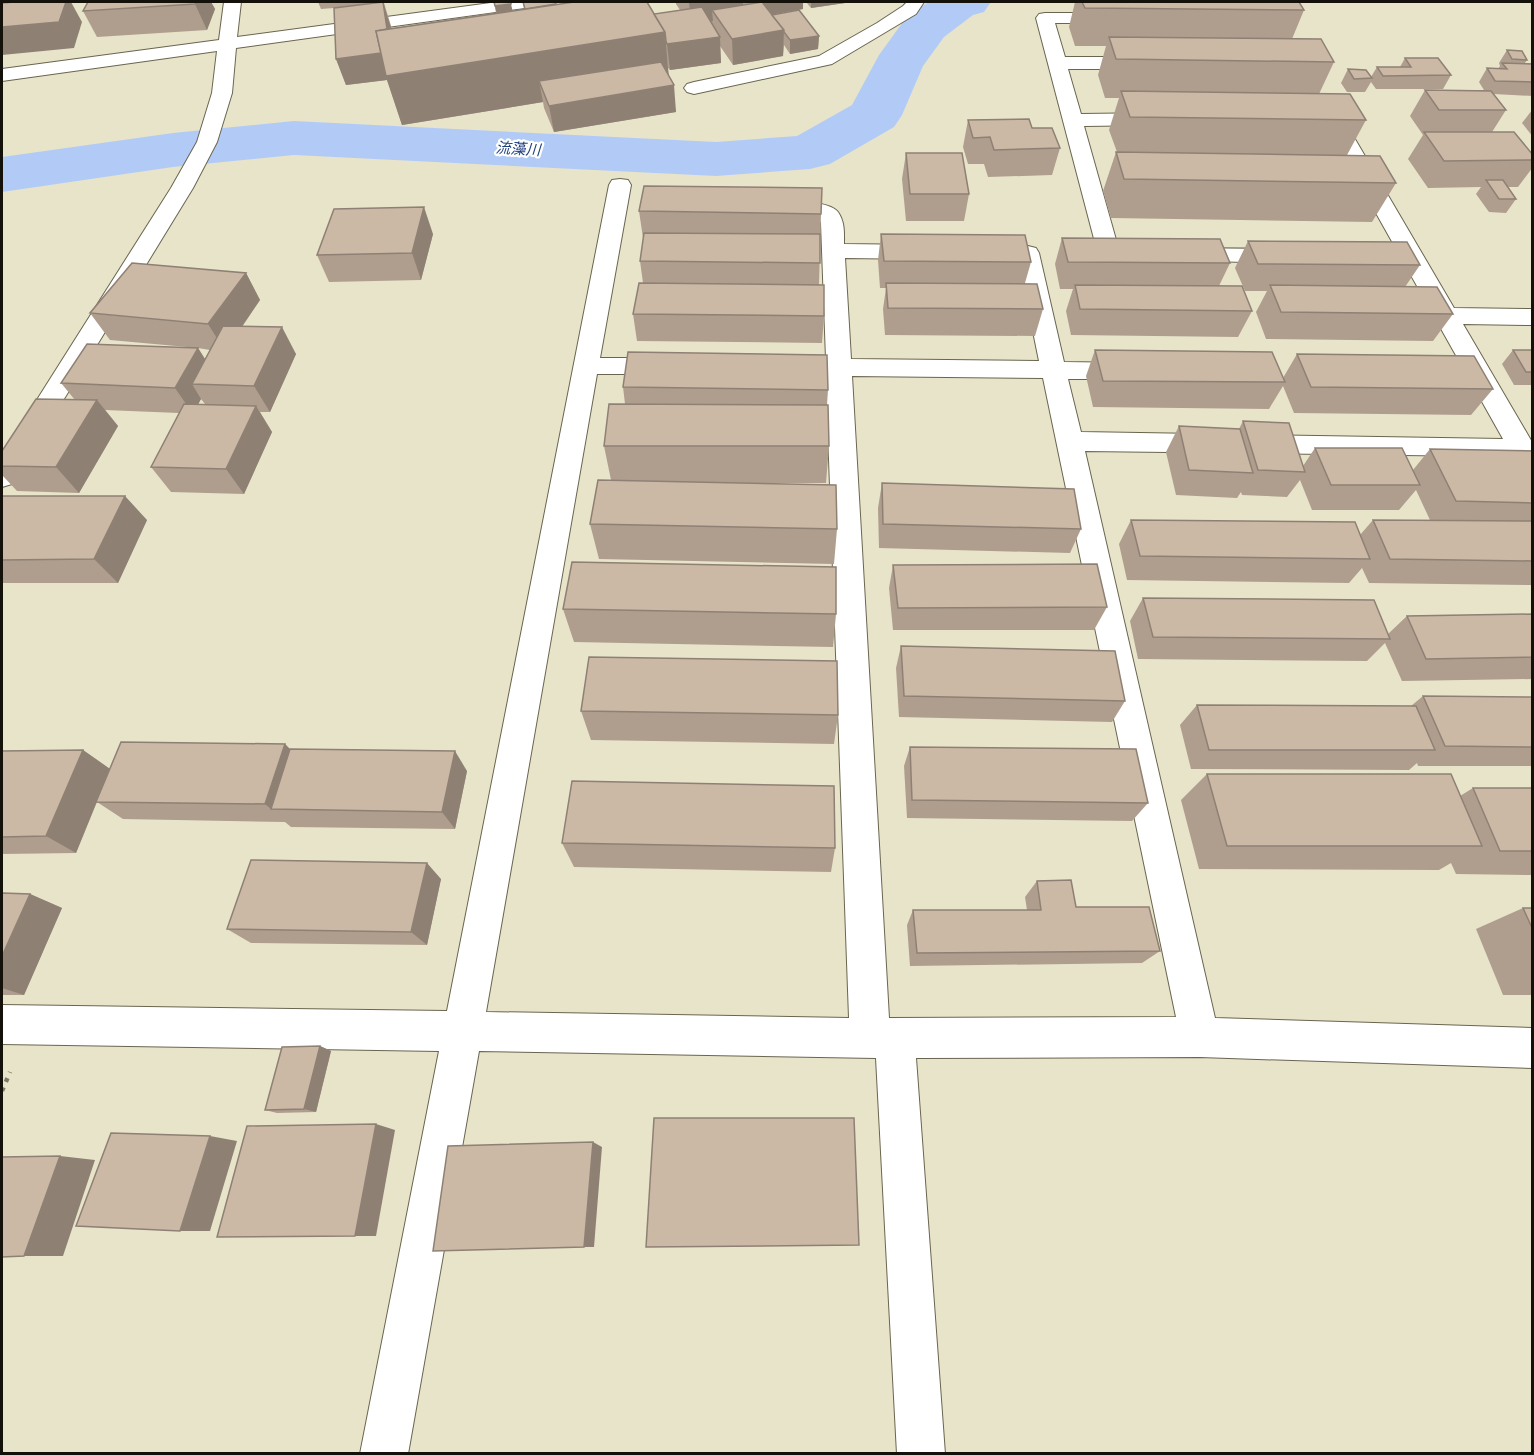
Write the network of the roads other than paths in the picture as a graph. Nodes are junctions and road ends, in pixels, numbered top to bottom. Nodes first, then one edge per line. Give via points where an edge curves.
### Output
1 (232, 2) edge
2 (532, 2) edge
3 (915, 2) edge
4 (1138, 18) edge
5 (229, 44) junction
6 (1058, 63) junction
7 (1160, 63) edge
8 (2, 75) edge
9 (693, 88) dead end
10 (1318, 91) edge
11 (1179, 119) edge
12 (1310, 119) edge
13 (1334, 119) junction
14 (1072, 120) junction
15 (1089, 182) junction
16 (1113, 182) dead end
17 (626, 198) dead end
18 (756, 207) edge
19 (833, 251) junction
20 (948, 252) edge
21 (1028, 253) edge
22 (1086, 254) edge
23 (1109, 254) junction
24 (1132, 254) edge
25 (1156, 255) edge
26 (1308, 256) edge
27 (1390, 257) edge
28 (1413, 257) junction
29 (1447, 316) junction
30 (1533, 317) edge
31 (587, 366) junction
32 (695, 366) edge
33 (791, 367) edge
34 (839, 368) junction
35 (1054, 370) junction
36 (1161, 371) edge
37 (1070, 441) junction
38 (1528, 457) edge
39 (2, 477) edge
40 (2, 1023) edge
41 (463, 1033) junction
42 (1200, 1037) junction
43 (883, 1038) junction
44 (1533, 1047) edge
45 (384, 1454) edge
46 (921, 1454) edge

1 - 5 street
2 - 5 street
3 - 9 street via 910,10 884,27 825,60
4 - 6 street via 1045,18
5 - 8 street
5 - 39 street via 222,93 207,142
6 - 7 street
6 - 14 street
10 - 13 street
11 - 14 street
12 - 13 street
13 - 28 street via 1360,183
14 - 15 street
15 - 16 street
15 - 23 street
17 - 31 street
18 - 19 street via 814,209 828,214
19 - 20 street
19 - 34 street
21 - 35 street
22 - 23 street
23 - 24 street
25 - 26 street
27 - 28 street
28 - 29 street
29 - 30 street
29 - 38 street via 1469,375
31 - 32 street
31 - 41 street
33 - 34 street
34 - 35 street
34 - 43 street
35 - 36 street
35 - 37 street
37 - 38 street via 1479,446
37 - 42 street
40 - 41 street
41 - 43 street
41 - 45 street
42 - 43 street
42 - 44 street
43 - 46 street

